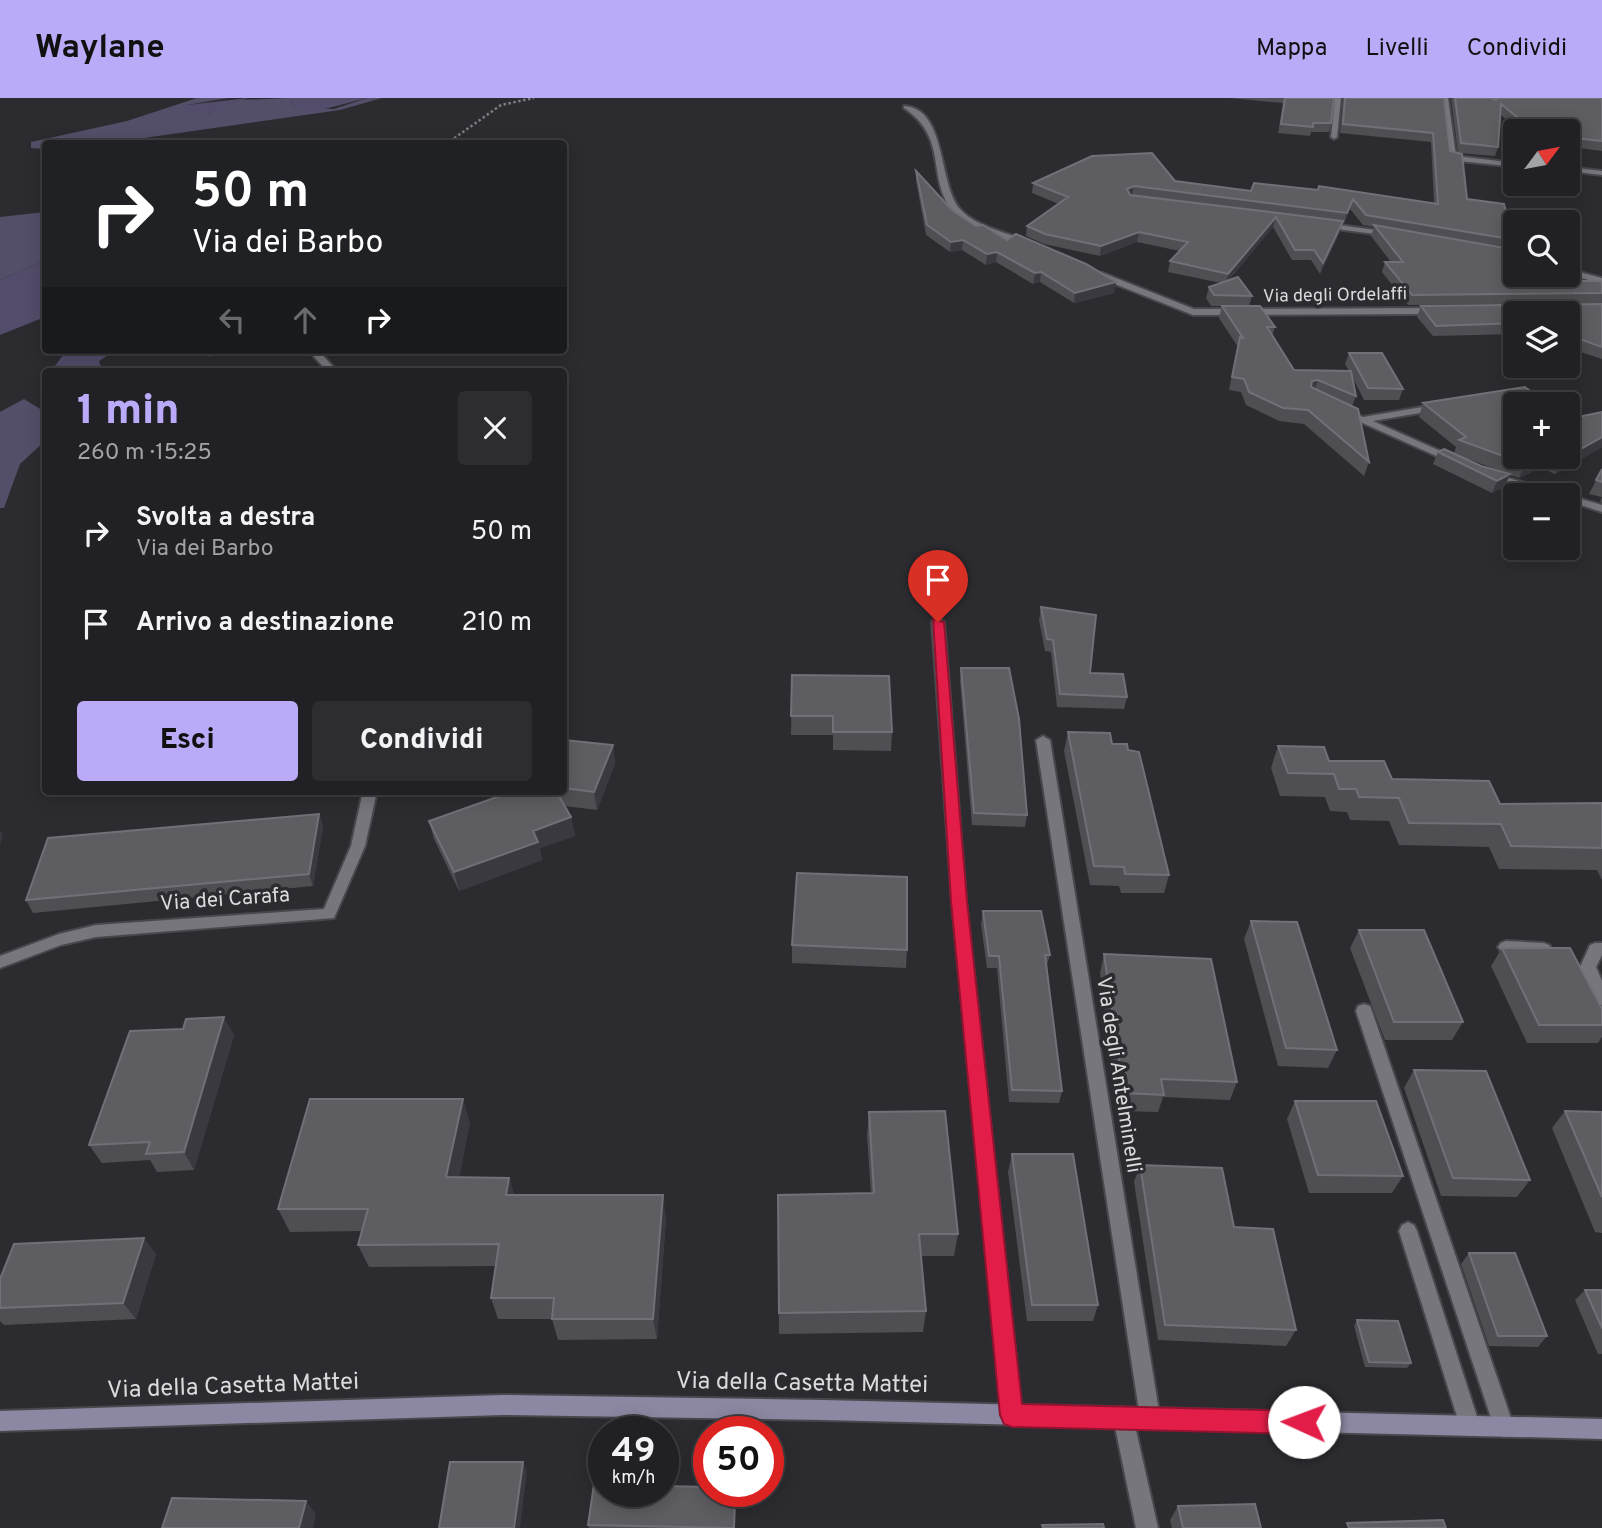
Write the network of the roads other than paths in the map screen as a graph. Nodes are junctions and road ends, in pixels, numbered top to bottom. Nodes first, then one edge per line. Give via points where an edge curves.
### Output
1 (1338, 98) edge
2 (1445, 98) edge
3 (906, 107) dead end
4 (1334, 137) edge
5 (1503, 164) edge
6 (1580, 170) edge
7 (1602, 173) edge
8 (1310, 223) edge
9 (1405, 236) edge
10 (1042, 250) edge
11 (1091, 271) edge
12 (1580, 275) edge
13 (1602, 281) edge
14 (1450, 311) edge
15 (317, 354) edge
16 (329, 368) edge
17 (1450, 406) edge
18 (1337, 409) edge
19 (1362, 420) junction
20 (1460, 464) edge
21 (1481, 473) edge
22 (1517, 483) edge
23 (1580, 501) edge
24 (1602, 509) edge
25 (938, 622) dead end
26 (1042, 740) dead end
27 (369, 795) edge
28 (1506, 947) edge
29 (1602, 949) edge
30 (0, 962) edge
31 (1597, 1004) edge
32 (1364, 1011) dead end
33 (1408, 1231) dead end
34 (1012, 1415) junction
35 (1123, 1417) junction
36 (1150, 1417) junction
37 (0, 1421) edge
38 (1470, 1426) junction
39 (1504, 1427) junction
40 (1602, 1429) edge
41 (1147, 1528) edge

1 - 4 street
2 - 5 street via 1453,158
3 - 10 street via 929,124 948,191 960,214
6 - 7 street
8 - 9 street
11 - 14 street, Via degli Ordelaffi via 1193,312
12 - 13 street
15 - 16 street
17 - 19 street
18 - 19 street
19 - 20 street
21 - 22 street
23 - 24 street
25 - 34 street via 959,901
26 - 36 street, Via degli Antelminelli
27 - 30 street, Via dei Carafa via 358,846 329,914 96,931
28 - 31 street via 1545,949 1566,960
29 - 31 street via 1595,950 1588,967
32 - 39 street
33 - 38 street
34 - 35 main road, Via della Casetta Mattei
34 - 37 main road, Via della Casetta Mattei via 502,1405
35 - 36 main road, Via della Casetta Mattei
35 - 41 street
36 - 38 main road, Via della Casetta Mattei
38 - 39 main road, Via della Casetta Mattei
39 - 40 main road, Via della Casetta Mattei

